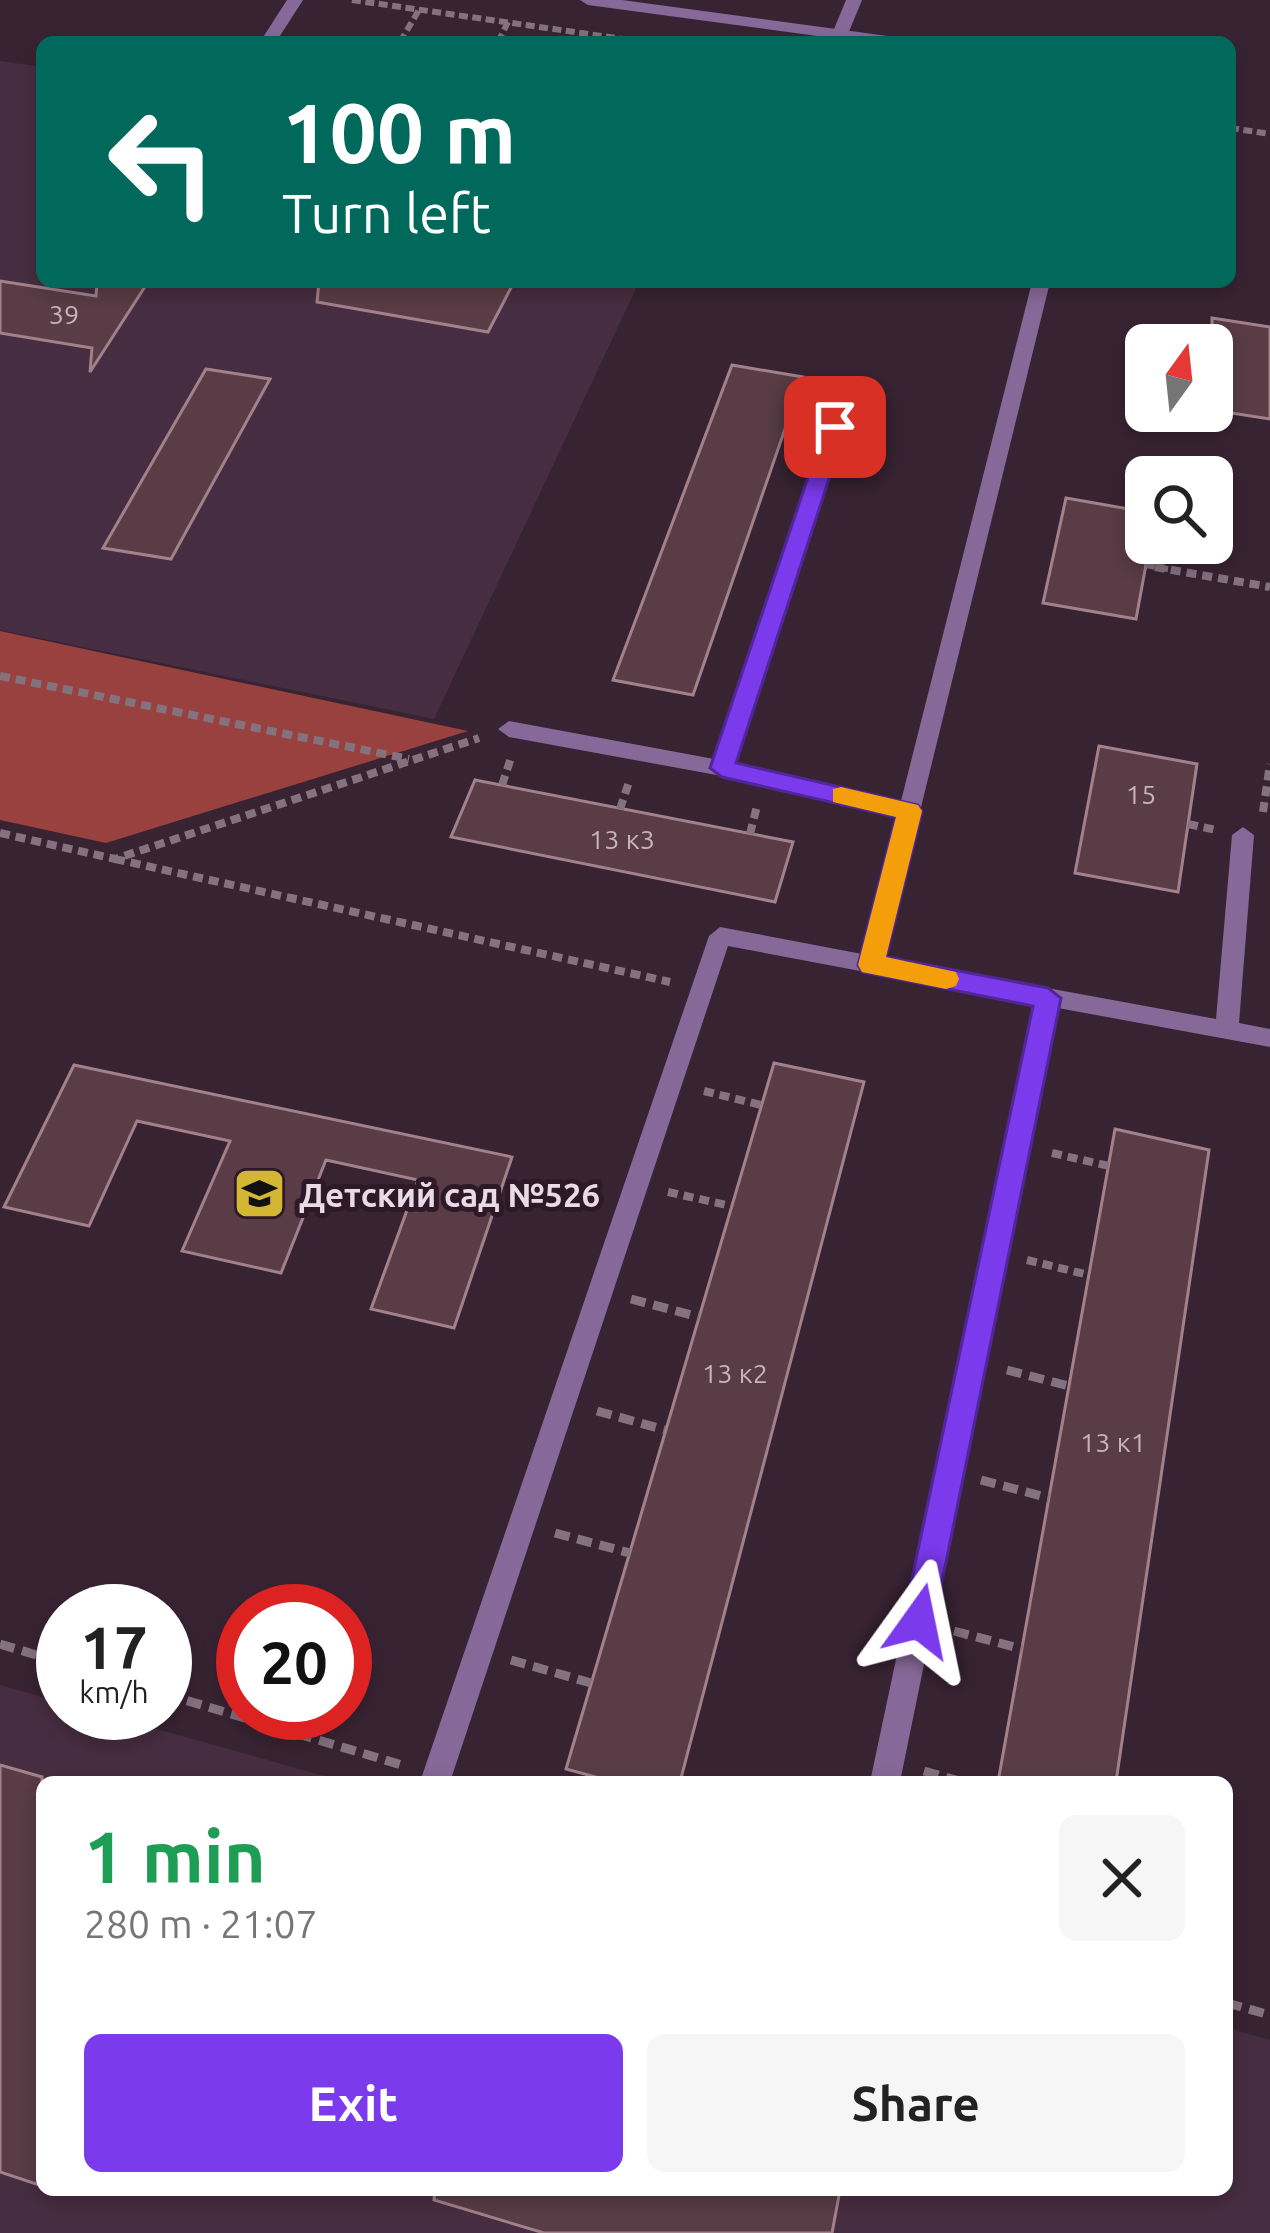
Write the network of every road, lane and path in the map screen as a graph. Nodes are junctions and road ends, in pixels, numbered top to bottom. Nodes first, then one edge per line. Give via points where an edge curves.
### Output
1 (295, 0) edge
2 (352, 0) edge
3 (588, 0) edge
4 (854, 0) edge
5 (419, 10) junction
6 (508, 22) junction
7 (272, 36) edge
8 (404, 36) edge
9 (501, 36) edge
10 (585, 36) edge
11 (828, 36) edge
12 (1236, 129) edge
13 (1270, 134) edge
14 (1040, 288) edge
15 (835, 427) dead end
16 (1146, 565) dead end
17 (1270, 586) edge
18 (0, 676) edge
19 (509, 729) joint
20 (410, 759) junction
21 (722, 768) junction
22 (910, 811) junction
23 (0, 833) edge
24 (1243, 835) dead end
25 (115, 859) junction
26 (871, 965) junction
27 (702, 989) junction
28 (1048, 998) junction
29 (1227, 1029) junction
30 (1270, 1037) edge
31 (670, 1083) junction
32 (761, 1105) dead end
33 (1018, 1144) junction
34 (1109, 1166) dead end
35 (636, 1185) junction
36 (731, 1206) dead end
37 (995, 1252) junction
38 (1089, 1275) dead end
39 (600, 1291) junction
40 (699, 1317) dead end
41 (972, 1362) junction
42 (1069, 1386) dead end
43 (563, 1402) junction
44 (665, 1430) dead end
45 (950, 1471) junction
46 (1049, 1498) dead end
47 (521, 1525) junction
48 (629, 1552) dead end
49 (919, 1621) junction
50 (0, 1644) edge
51 (1022, 1649) dead end
52 (478, 1651) junction
53 (36, 1655) edge
54 (591, 1684) dead end
55 (192, 1702) edge
56 (436, 1776) joint
57 (886, 1776) edge
58 (1233, 2005) edge
59 (1270, 2015) edge

1 - 7 street
2 - 5 path
3 - 11 street
4 - 11 street
5 - 6 path
5 - 8 path
6 - 9 path
6 - 10 path
12 - 13 path
14 - 22 street
15 - 21 street
16 - 17 path
18 - 20 path
19 - 20 path
19 - 21 street
20 - 25 path
21 - 22 street
22 - 26 street
23 - 25 path
24 - 29 street
25 - 27 path
26 - 27 street via 720,936
26 - 28 street
27 - 31 street
28 - 29 street
28 - 33 street
29 - 30 street
31 - 32 path
31 - 35 street
33 - 34 path
33 - 37 street
35 - 36 path
35 - 39 street
37 - 38 path
37 - 41 street
39 - 40 path
39 - 43 street
41 - 42 path
41 - 45 street
43 - 44 path
43 - 47 street
45 - 46 path
45 - 49 street
47 - 48 path
47 - 52 street
49 - 51 path
49 - 57 street
50 - 53 path
52 - 54 path
52 - 56 street
55 - 56 path
58 - 59 path

